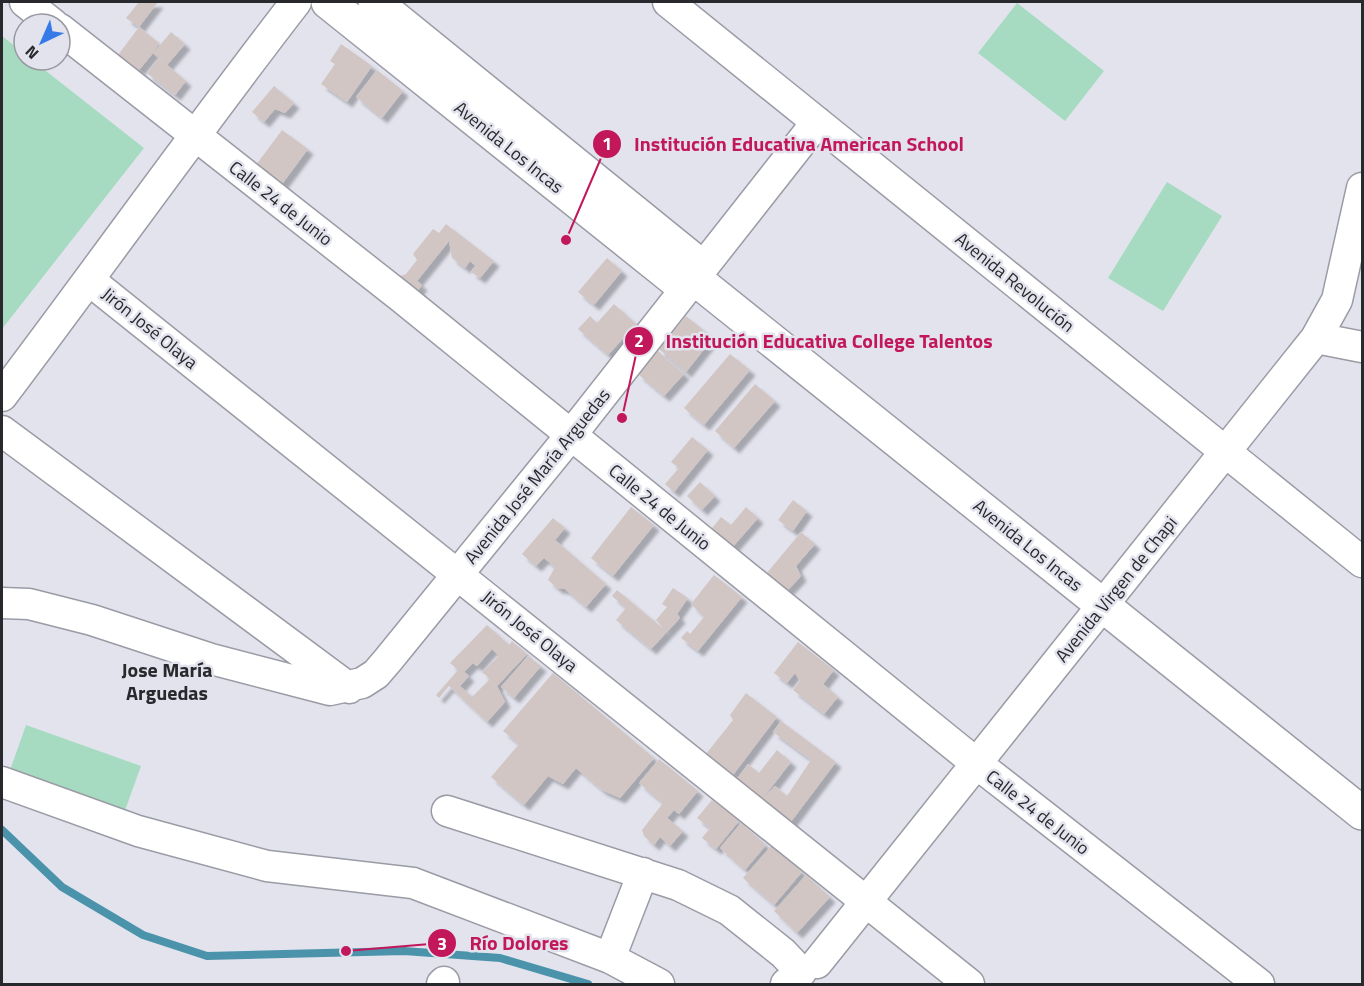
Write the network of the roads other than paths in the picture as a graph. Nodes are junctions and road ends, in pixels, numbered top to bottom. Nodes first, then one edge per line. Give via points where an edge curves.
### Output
1 (25, 2) edge
2 (296, 2) edge
3 (328, 2) edge
4 (375, 2) edge
5 (668, 2) edge
6 (38, 12) edge
7 (72, 38) edge
8 (817, 122) junction
9 (194, 134) junction
10 (1362, 188) edge
11 (694, 278) junction
12 (89, 280) junction
13 (1316, 338) junction
14 (1362, 347) edge
15 (2, 396) edge
16 (2, 430) edge
17 (571, 435) junction
18 (1225, 451) junction
19 (1321, 529) junction
20 (1362, 536) edge
21 (1362, 562) edge
22 (458, 574) junction
23 (2, 591) edge
24 (15, 604) edge
25 (1103, 605) junction
26 (355, 686) junction
27 (976, 763) junction
28 (2, 782) edge
29 (447, 811) dead end
30 (1362, 813) edge
31 (643, 873) junction
32 (866, 902) junction
33 (610, 958) junction
34 (818, 963) dead end
35 (659, 984) edge
36 (786, 984) edge
37 (969, 984) edge
38 (1259, 984) edge

1 - 6 street
2 - 9 street
3 - 11 main road, Avenida Los Incas via 674,279
4 - 11 main road, Avenida Los Incas via 691,258
5 - 8 street, Avenida Revolución
7 - 9 street, Calle 24 de Junio
8 - 11 street, Avenida José María Arguedas
8 - 18 street, Avenida Revolución
9 - 12 street
9 - 17 street, Calle 24 de Junio
10 - 13 street, Avenida Virgen de Chapi via 1337,300
11 - 17 street, Avenida José María Arguedas
11 - 25 main road, Avenida Los Incas
12 - 15 street
12 - 22 street, Jirón José Olaya
13 - 14 street
13 - 18 street, Avenida Virgen de Chapi
16 - 26 street
17 - 22 street, Avenida José María Arguedas
17 - 27 street, Calle 24 de Junio
18 - 19 street, Avenida Revolución
18 - 25 street, Avenida Virgen de Chapi
19 - 20 street
19 - 21 street, Avenida Revolución
22 - 26 street, Avenida José María Arguedas via 376,674
22 - 32 street, Jirón José Olaya
23 - 24 street
24 - 26 street via 92,620 211,659 330,690
25 - 27 street, Avenida Virgen de Chapi
25 - 30 main road, Avenida Los Incas
27 - 32 street, Avenida Virgen de Chapi
27 - 38 street, Calle 24 de Junio
28 - 33 street via 138,831 267,866 413,883
29 - 31 street
31 - 33 street
31 - 36 street via 729,910 801,972
32 - 34 street, Avenida Virgen de Chapi
32 - 37 street, Jirón José Olaya
33 - 35 street

